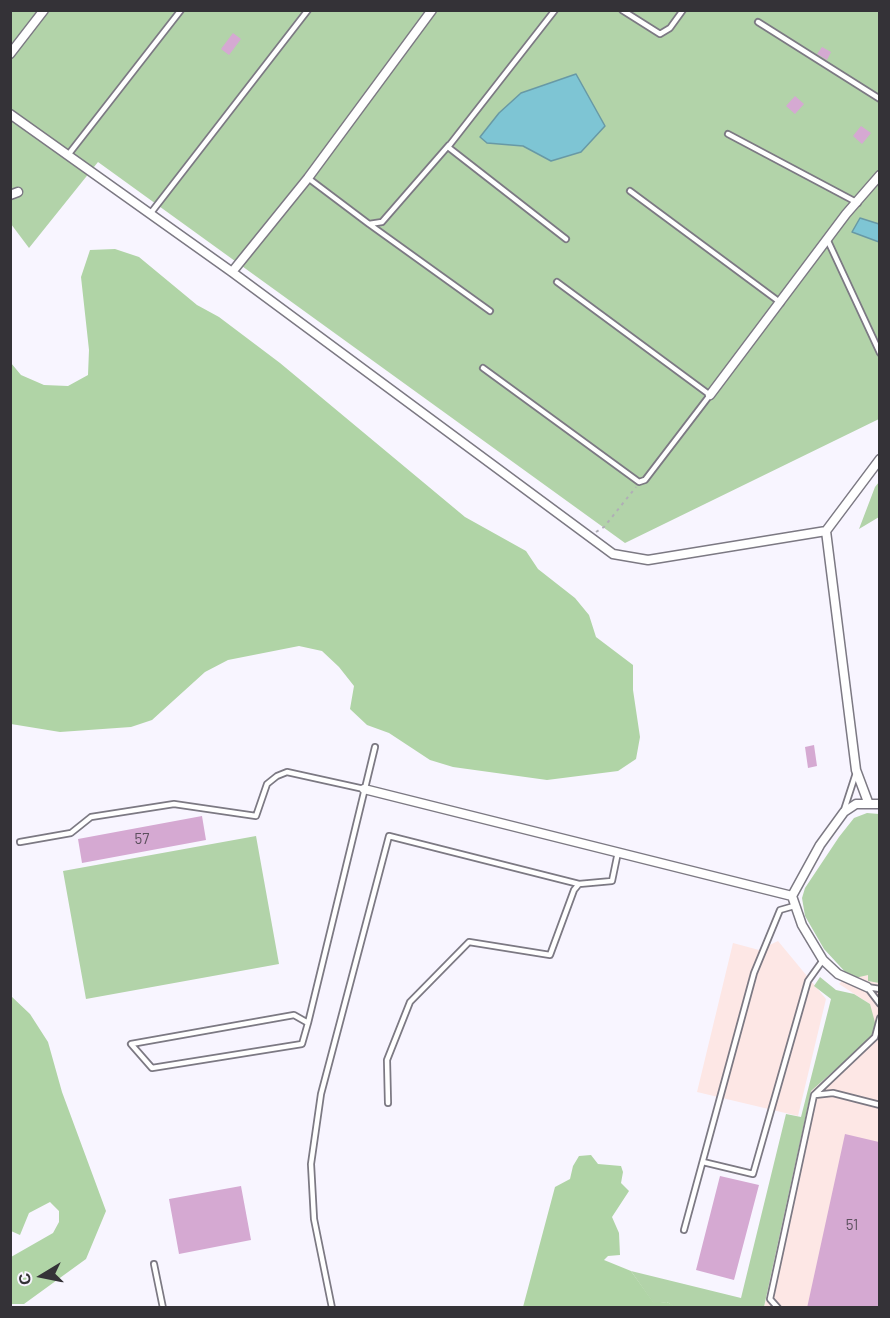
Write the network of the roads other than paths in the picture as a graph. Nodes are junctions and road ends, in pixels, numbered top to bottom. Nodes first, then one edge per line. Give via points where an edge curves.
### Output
1 (44, 10) edge
2 (181, 10) edge
3 (308, 10) edge
4 (432, 10) edge
5 (555, 10) edge
6 (622, 10) edge
7 (683, 10) edge
8 (758, 22) dead end
9 (10, 54) edge
10 (879, 99) edge
11 (10, 114) edge
12 (728, 135) dead end
13 (451, 143) junction
14 (68, 155) junction
15 (879, 175) edge
16 (308, 178) junction
17 (630, 191) dead end
18 (858, 203) junction
19 (150, 214) junction
20 (369, 224) junction
21 (566, 239) dead end
22 (828, 241) junction
23 (232, 272) junction
24 (557, 282) dead end
25 (781, 303) junction
26 (490, 311) dead end
27 (879, 353) edge
28 (483, 368) dead end
29 (710, 395) junction
30 (879, 459) edge
31 (826, 531) junction
32 (375, 747) dead end
33 (856, 770) junction
34 (364, 789) junction
35 (868, 802) junction
36 (879, 804) edge
37 (844, 812) junction
38 (20, 842) dead end
39 (618, 852) junction
40 (579, 884) junction
41 (792, 896) junction
42 (794, 906) junction
43 (822, 960) junction
44 (867, 987) junction
45 (879, 989) edge
46 (879, 1004) edge
47 (879, 1018) edge
48 (308, 1023) junction
49 (879, 1033) edge
50 (875, 1037) junction
51 (814, 1095) junction
52 (388, 1103) dead end
53 (879, 1105) edge
54 (703, 1162) junction
55 (684, 1230) dead end
56 (154, 1264) dead end
57 (163, 1308) edge
58 (332, 1308) edge
59 (778, 1308) edge

1 - 9 street
2 - 14 lane
3 - 19 lane
4 - 16 street
5 - 13 lane
6 - 7 lane via 660,34 670,28
8 - 10 lane
11 - 14 street
12 - 18 lane
13 - 20 lane via 382,222
13 - 21 lane via 448,147
14 - 19 street
15 - 18 street
16 - 20 lane
16 - 23 street
17 - 25 lane
18 - 22 street
19 - 23 street
20 - 26 lane
22 - 25 street
22 - 27 lane
23 - 31 street via 613,554 648,560
24 - 29 lane
25 - 29 street
28 - 29 lane via 639,482 645,480
30 - 31 street
31 - 33 street
32 - 34 lane
33 - 35 street
33 - 37 lane
34 - 38 lane via 287,772 267,784 256,816 174,804 91,817 71,833
34 - 39 street
34 - 48 lane
35 - 36 street
35 - 37 street
37 - 41 street via 814,854
39 - 40 lane via 612,881
39 - 41 street
40 - 52 lane via 550,955 469,942 410,1002 387,1060
40 - 58 lane via 389,836 321,1094 311,1164 314,1219
41 - 42 street
42 - 43 street
42 - 54 lane via 780,910 754,973
43 - 44 street via 838,974
43 - 54 lane via 808,981 753,1174
44 - 45 lane
44 - 46 lane
47 - 50 lane
48 - 48 lane via 294,1015 130,1044 152,1068 302,1044
49 - 50 lane
50 - 51 lane
51 - 53 lane via 833,1093
51 - 59 lane via 770,1299
54 - 55 lane
56 - 57 lane

